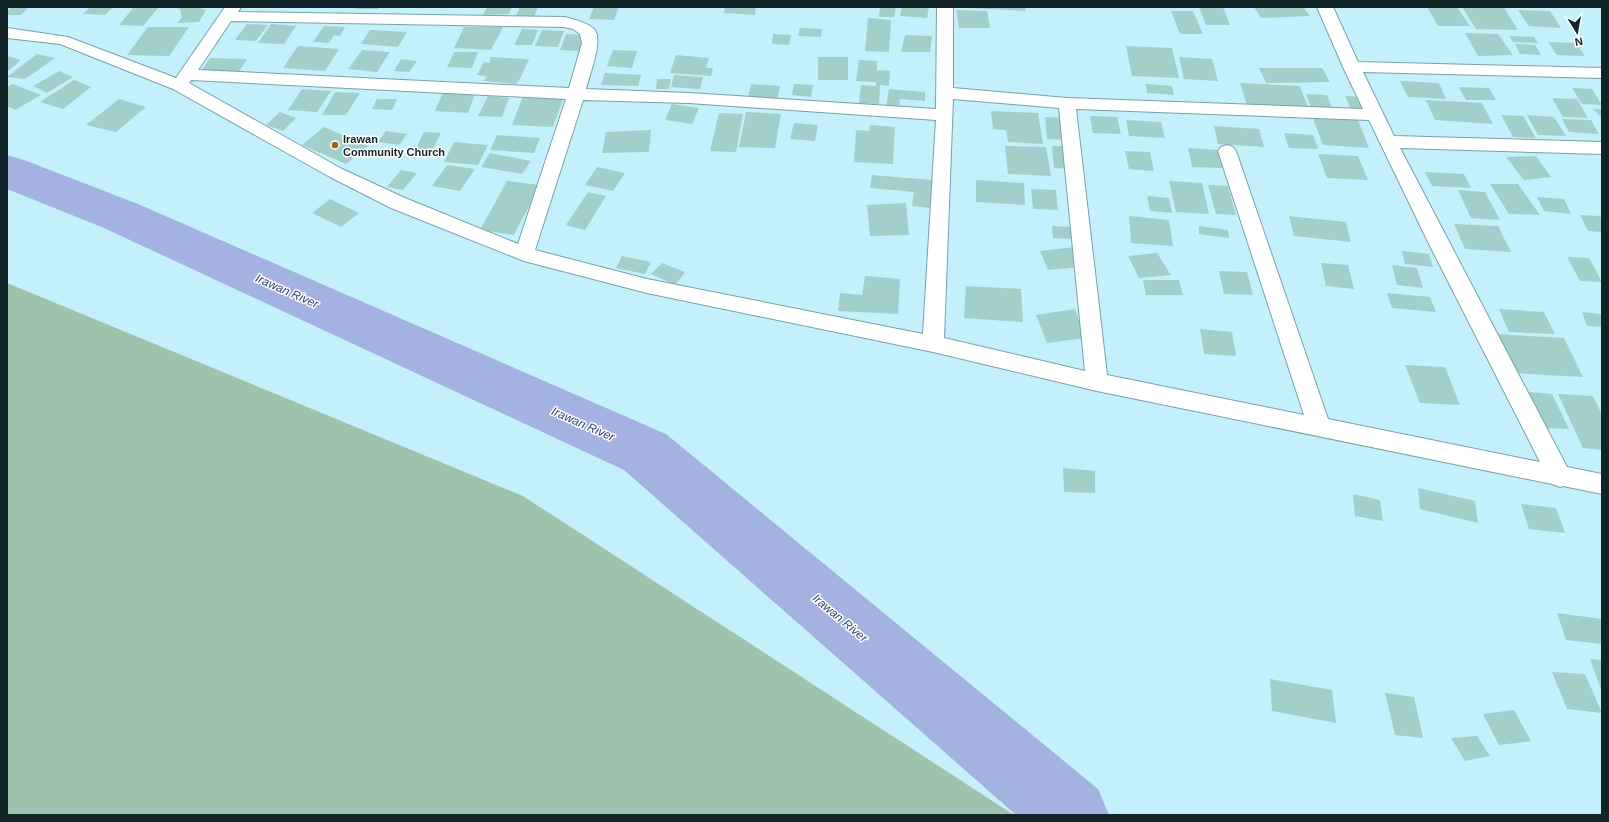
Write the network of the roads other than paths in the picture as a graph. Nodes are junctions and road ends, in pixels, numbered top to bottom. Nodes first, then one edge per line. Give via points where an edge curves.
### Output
1 (945, 7) edge
2 (1325, 7) edge
3 (230, 12) edge
4 (7, 33) edge
5 (1351, 67) junction
6 (1602, 73) edge
7 (184, 80) junction
8 (945, 93) junction
9 (576, 94) junction
10 (1067, 103) junction
11 (945, 115) junction
12 (1374, 115) junction
13 (1387, 142) junction
14 (1602, 148) edge
15 (1227, 151) dead end
16 (524, 254) junction
17 (933, 344) junction
18 (1097, 382) junction
19 (1320, 428) junction
20 (1560, 477) junction
21 (1602, 484) edge

1 - 8 street
2 - 5 street
3 - 7 street
3 - 9 street via 565,22 588,32 590,43
4 - 7 street via 62,40
5 - 6 street
5 - 12 street
7 - 9 street
7 - 16 street via 336,173 398,203
8 - 10 street
8 - 11 street
9 - 11 street via 689,98
9 - 16 street
10 - 12 street
10 - 18 street
11 - 17 street
12 - 13 street
13 - 14 street
13 - 20 street
15 - 19 street
16 - 17 street via 647,286
17 - 18 street
18 - 19 street
19 - 20 street
20 - 21 street

